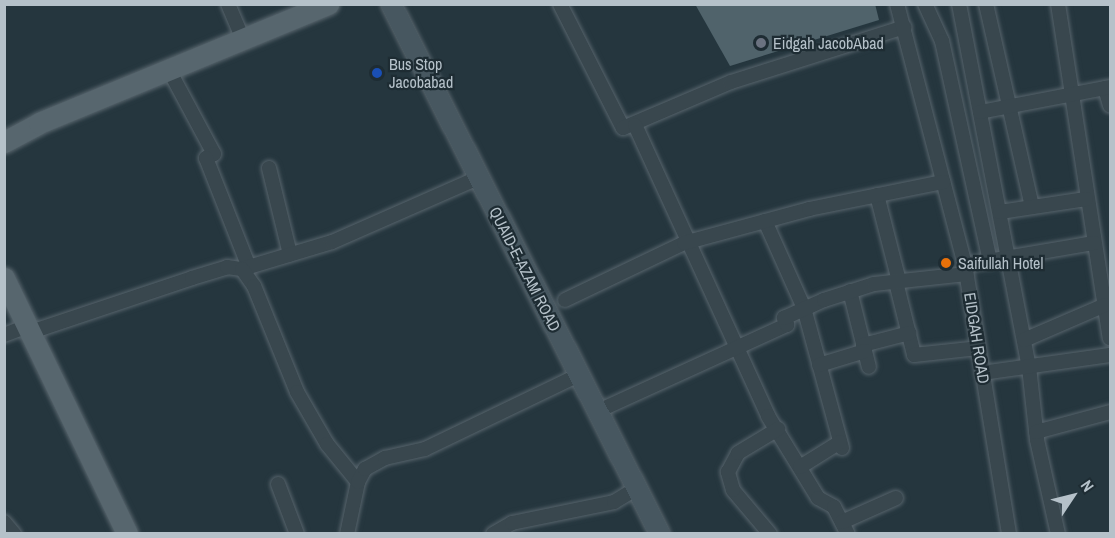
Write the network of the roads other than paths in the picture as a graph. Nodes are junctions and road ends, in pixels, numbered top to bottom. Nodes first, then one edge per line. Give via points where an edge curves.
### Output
1 (228, 4) edge
2 (328, 4) edge
3 (391, 4) edge
4 (560, 4) edge
5 (897, 4) edge
6 (925, 4) edge
7 (959, 4) edge
8 (986, 4) edge
9 (1058, 4) edge
10 (305, 9) edge
11 (904, 27) junction
12 (243, 39) junction
13 (169, 70) junction
14 (1108, 87) edge
15 (1070, 94) junction
16 (1110, 105) edge
17 (1009, 106) junction
18 (980, 112) junction
19 (635, 125) junction
20 (4, 142) edge
21 (269, 168) dead end
22 (478, 178) junction
23 (943, 182) junction
24 (877, 195) junction
25 (1086, 199) junction
26 (1032, 207) junction
27 (1000, 212) junction
28 (765, 221) junction
29 (689, 242) junction
30 (1094, 243) junction
31 (290, 254) junction
32 (1009, 259) junction
33 (990, 262) junction
34 (246, 268) junction
35 (965, 270) junction
36 (4, 278) edge
37 (897, 282) junction
38 (850, 291) junction
39 (565, 300) dead end
40 (1105, 305) junction
41 (804, 308) junction
42 (1109, 324) edge
43 (26, 330) junction
44 (909, 333) junction
45 (4, 335) edge
46 (1110, 338) edge
47 (1024, 340) junction
48 (864, 348) junction
49 (978, 348) junction
50 (735, 349) junction
51 (1110, 355) edge
52 (819, 365) junction
53 (869, 367) dead end
54 (1029, 367) junction
55 (982, 373) junction
56 (579, 375) junction
57 (598, 411) junction
58 (1110, 412) edge
59 (778, 429) junction
60 (1036, 432) junction
61 (800, 467) junction
62 (358, 482) junction
63 (278, 484) dead end
64 (637, 488) junction
65 (896, 498) dead end
66 (4, 522) edge
67 (845, 528) edge
68 (14, 534) edge
69 (127, 534) edge
70 (297, 534) edge
71 (347, 534) edge
72 (493, 534) edge
73 (660, 534) edge
74 (770, 534) edge
75 (1009, 534) edge
76 (1058, 534) edge

1 - 12 street
2 - 10 main road
3 - 22 street, QUAID-E-AZAM ROAD
4 - 19 street via 623,128
5 - 11 street, EIDGAH ROAD
6 - 33 street via 942,41
7 - 18 street
8 - 17 street
9 - 15 street
10 - 12 main road
11 - 19 street via 731,82
11 - 23 street, EIDGAH ROAD
12 - 13 main road
13 - 20 main road via 39,123
13 - 34 street via 214,154 206,158
14 - 15 street
14 - 16 street
15 - 17 street
15 - 25 street
17 - 18 street
17 - 26 street
18 - 27 street
19 - 29 street
21 - 31 street
22 - 31 street via 332,242
22 - 56 street, QUAID-E-AZAM ROAD
23 - 24 street
23 - 35 street, EIDGAH ROAD
24 - 28 street
24 - 37 street
25 - 26 street
25 - 30 street
26 - 27 street
27 - 32 street
28 - 29 street
28 - 41 street
29 - 39 street
29 - 50 street
30 - 32 street
30 - 40 street
31 - 34 street
32 - 33 street
32 - 47 street
33 - 35 street
34 - 43 street via 227,267
34 - 62 street via 297,392 327,444
35 - 37 street
35 - 49 street, EIDGAH ROAD
36 - 43 main road
37 - 38 street
37 - 44 street
38 - 41 street
38 - 48 street
40 - 42 street
40 - 47 street
41 - 50 street via 784,318 787,325
41 - 52 street
42 - 46 street
43 - 45 street
43 - 69 main road
44 - 48 street
44 - 49 street via 914,355
47 - 54 street
48 - 52 street
48 - 53 street
49 - 55 street, EIDGAH ROAD
50 - 57 street
50 - 59 street
51 - 54 street
52 - 61 street via 841,445
54 - 55 street
54 - 60 street
55 - 75 street, EIDGAH ROAD
56 - 57 street, QUAID-E-AZAM ROAD
56 - 62 street via 424,449 385,458 364,470
57 - 64 street, QUAID-E-AZAM ROAD
58 - 60 street
59 - 61 street
59 - 74 street via 738,453 728,472 733,490
60 - 76 street
61 - 67 street via 818,498 834,507
62 - 71 street
63 - 70 street
64 - 72 street via 614,502 512,523
64 - 73 street, QUAID-E-AZAM ROAD
65 - 67 street
66 - 68 street

